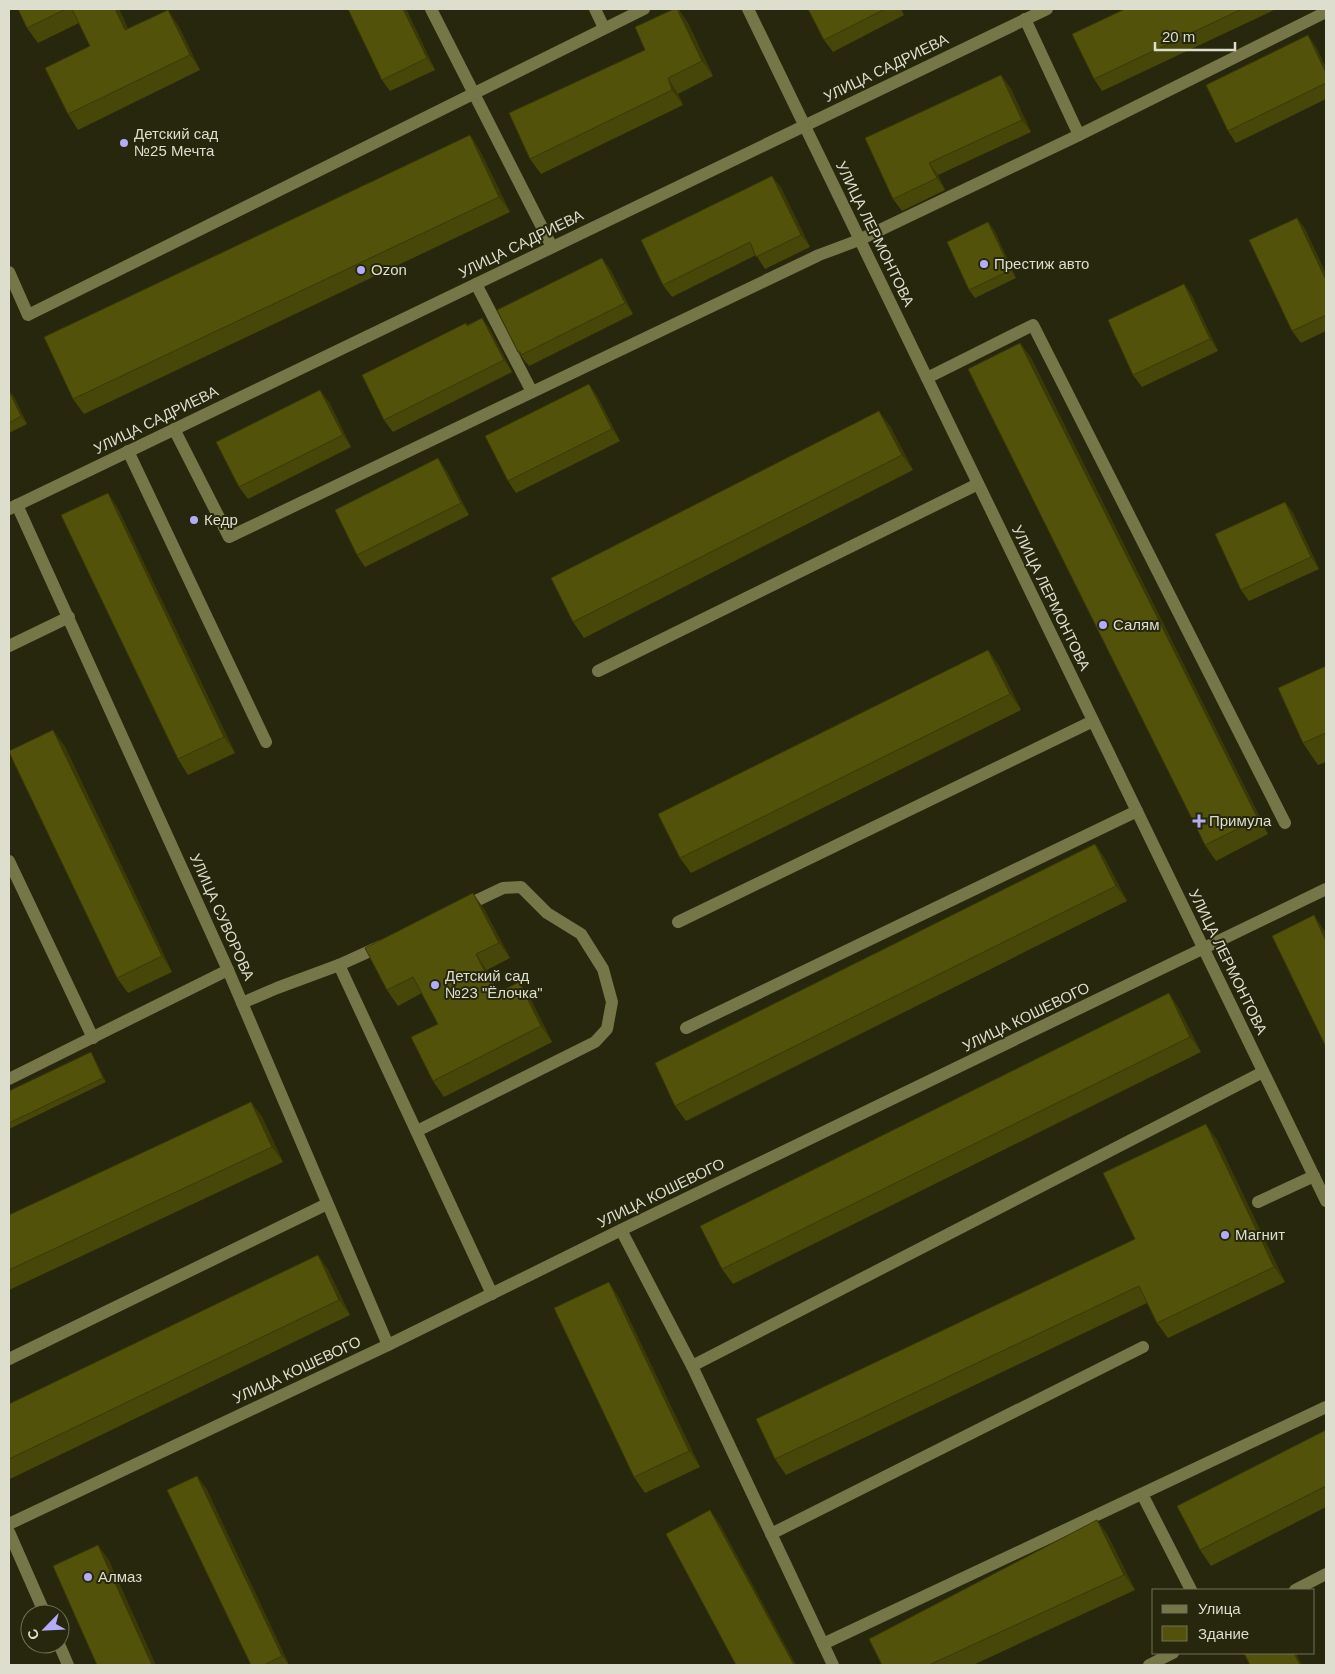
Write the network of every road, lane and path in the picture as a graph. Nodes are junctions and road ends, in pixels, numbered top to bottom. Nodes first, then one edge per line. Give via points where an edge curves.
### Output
1 (432, 9) edge
2 (595, 9) edge
3 (644, 9) edge
4 (748, 9) edge
5 (1047, 9) edge
6 (1326, 12) edge
7 (1025, 19) junction
8 (604, 28) junction
9 (473, 93) junction
10 (804, 126) junction
11 (1078, 135) junction
12 (860, 240) junction
13 (552, 247) junction
14 (9, 272) edge
15 (476, 284) junction
16 (927, 378) junction
17 (532, 392) junction
18 (174, 429) junction
19 (128, 451) junction
20 (978, 484) junction
21 (13, 507) edge
22 (69, 616) junction
23 (9, 646) edge
24 (598, 672) dead end
25 (1093, 721) junction
26 (266, 742) dead end
27 (1137, 811) junction
28 (1285, 822) dead end
29 (9, 861) edge
30 (1326, 889) edge
31 (451, 913) edge
32 (678, 922) dead end
33 (391, 941) edge
34 (1204, 949) junction
35 (339, 965) junction
36 (228, 970) junction
37 (242, 1003) junction
38 (686, 1028) dead end
39 (93, 1038) junction
40 (1263, 1072) junction
41 (9, 1079) edge
42 (417, 1131) junction
43 (1314, 1176) junction
44 (1326, 1201) edge
45 (1258, 1202) dead end
46 (327, 1204) junction
47 (621, 1230) junction
48 (492, 1294) junction
49 (388, 1345) junction
50 (1143, 1347) dead end
51 (9, 1359) edge
52 (692, 1366) junction
53 (1326, 1407) edge
54 (1142, 1494) junction
55 (9, 1524) edge
56 (9, 1532) edge
57 (771, 1534) junction
58 (1326, 1574) edge
59 (1190, 1589) edge
60 (1297, 1589) edge
61 (41, 1604) edge
62 (823, 1644) junction
63 (1171, 1654) edge
64 (833, 1665) edge
65 (1149, 1665) edge

1 - 9 street
2 - 8 street
3 - 8 street
4 - 10 street, УЛИЦА ЛЕРМОНТОВА
5 - 7 street, УЛИЦА САДРИЕВА
6 - 11 street
7 - 10 street, УЛИЦА САДРИЕВА
7 - 11 street
8 - 9 street
9 - 13 street
9 - 14 street via 28,314
10 - 12 street, УЛИЦА ЛЕРМОНТОВА
10 - 13 street, УЛИЦА САДРИЕВА
11 - 12 street
12 - 16 street, УЛИЦА ЛЕРМОНТОВА
12 - 17 street via 819,255
13 - 15 street, УЛИЦА САДРИЕВА
15 - 17 street
15 - 18 street, УЛИЦА САДРИЕВА
16 - 20 street, УЛИЦА ЛЕРМОНТОВА
16 - 28 street via 1033,325
17 - 18 street via 229,537
18 - 19 street, УЛИЦА САДРИЕВА
19 - 21 street, УЛИЦА САДРИЕВА
19 - 26 street
20 - 24 street
20 - 25 street, УЛИЦА ЛЕРМОНТОВА
21 - 22 street, УЛИЦА СУВОРОВА
22 - 23 street
22 - 36 street, УЛИЦА СУВОРОВА
25 - 27 street, УЛИЦА ЛЕРМОНТОВА
25 - 32 street
27 - 34 street, УЛИЦА ЛЕРМОНТОВА
27 - 38 street
29 - 39 street
30 - 34 street, УЛИЦА КОШЕВОГО
31 - 42 street via 503,888 521,887 547,914 581,934 604,969 612,1002 607,1029 595,1042
33 - 35 street
34 - 40 street, УЛИЦА ЛЕРМОНТОВА
34 - 47 street, УЛИЦА КОШЕВОГО
35 - 37 street
35 - 42 street
36 - 37 street, УЛИЦА СУВОРОВА
36 - 39 street
37 - 46 street, УЛИЦА СУВОРОВА
39 - 41 street
40 - 43 street, УЛИЦА ЛЕРМОНТОВА
40 - 52 street
42 - 48 street
43 - 44 street, УЛИЦА ЛЕРМОНТОВА
43 - 45 street
46 - 49 street, УЛИЦА СУВОРОВА
46 - 51 street
47 - 48 street, УЛИЦА КОШЕВОГО
47 - 52 street
48 - 49 street, УЛИЦА КОШЕВОГО
49 - 55 street, УЛИЦА КОШЕВОГО
50 - 57 street
52 - 57 street
53 - 54 street
54 - 59 street
54 - 62 street
56 - 61 street
57 - 62 street
58 - 60 street
62 - 64 street
63 - 65 street

